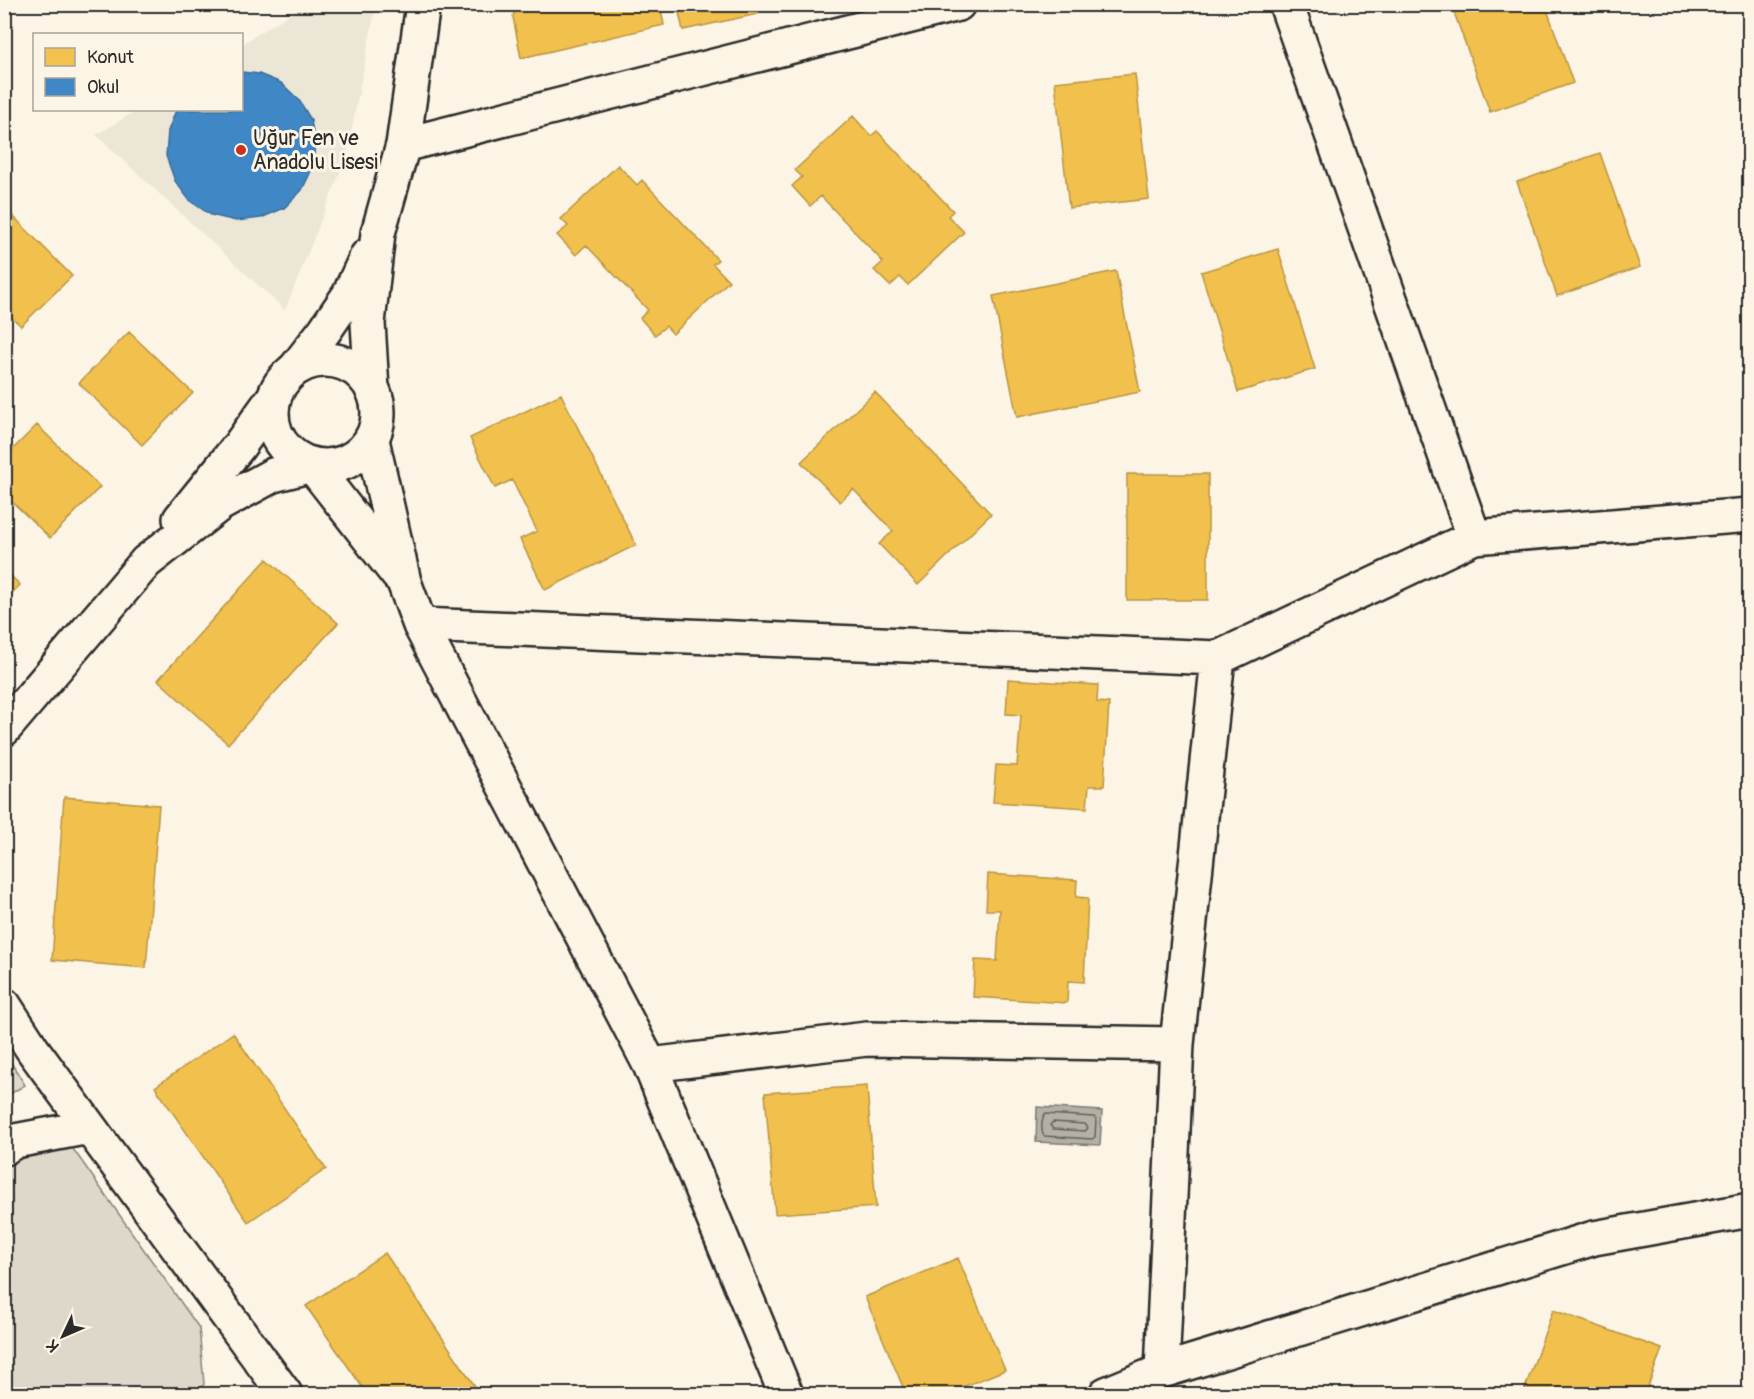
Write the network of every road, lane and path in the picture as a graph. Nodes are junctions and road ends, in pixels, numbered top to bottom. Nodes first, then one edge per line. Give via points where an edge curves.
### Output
1 (423, 4) edge
2 (958, 4) edge
3 (1286, 4) edge
4 (403, 145) junction
5 (378, 233) junction
6 (295, 369) junction
7 (372, 389) junction
8 (274, 397) junction
9 (372, 440) junction
10 (312, 465) junction
11 (1749, 515) edge
12 (1474, 537) junction
13 (146, 562) junction
14 (404, 582) junction
15 (420, 625) junction
16 (1218, 658) junction
17 (4, 729) edge
18 (4, 1005) edge
19 (1177, 1044) junction
20 (650, 1065) junction
21 (89, 1127) junction
22 (4, 1148) edge
23 (1749, 1210) edge
24 (1162, 1371) junction
25 (272, 1390) edge
26 (786, 1395) edge
27 (1106, 1395) edge

1 - 4 street
2 - 4 street
3 - 12 street
4 - 5 street
5 - 6 street via 349,295
5 - 7 street via 368,323
6 - 7 street via 329,360 346,364 362,374
6 - 8 street
7 - 9 street via 378,406
8 - 10 street via 275,431 283,446
8 - 13 street
9 - 10 street via 346,462
9 - 14 street
10 - 13 street via 273,475 220,504
10 - 14 street
11 - 12 street
12 - 16 street
13 - 17 street
14 - 15 street
15 - 16 street
15 - 20 street
16 - 19 street
18 - 21 street
19 - 20 street via 867,1039
19 - 24 street
20 - 26 street
21 - 22 street via 15,1142
21 - 25 street
23 - 24 street via 1594,1238
24 - 27 street

